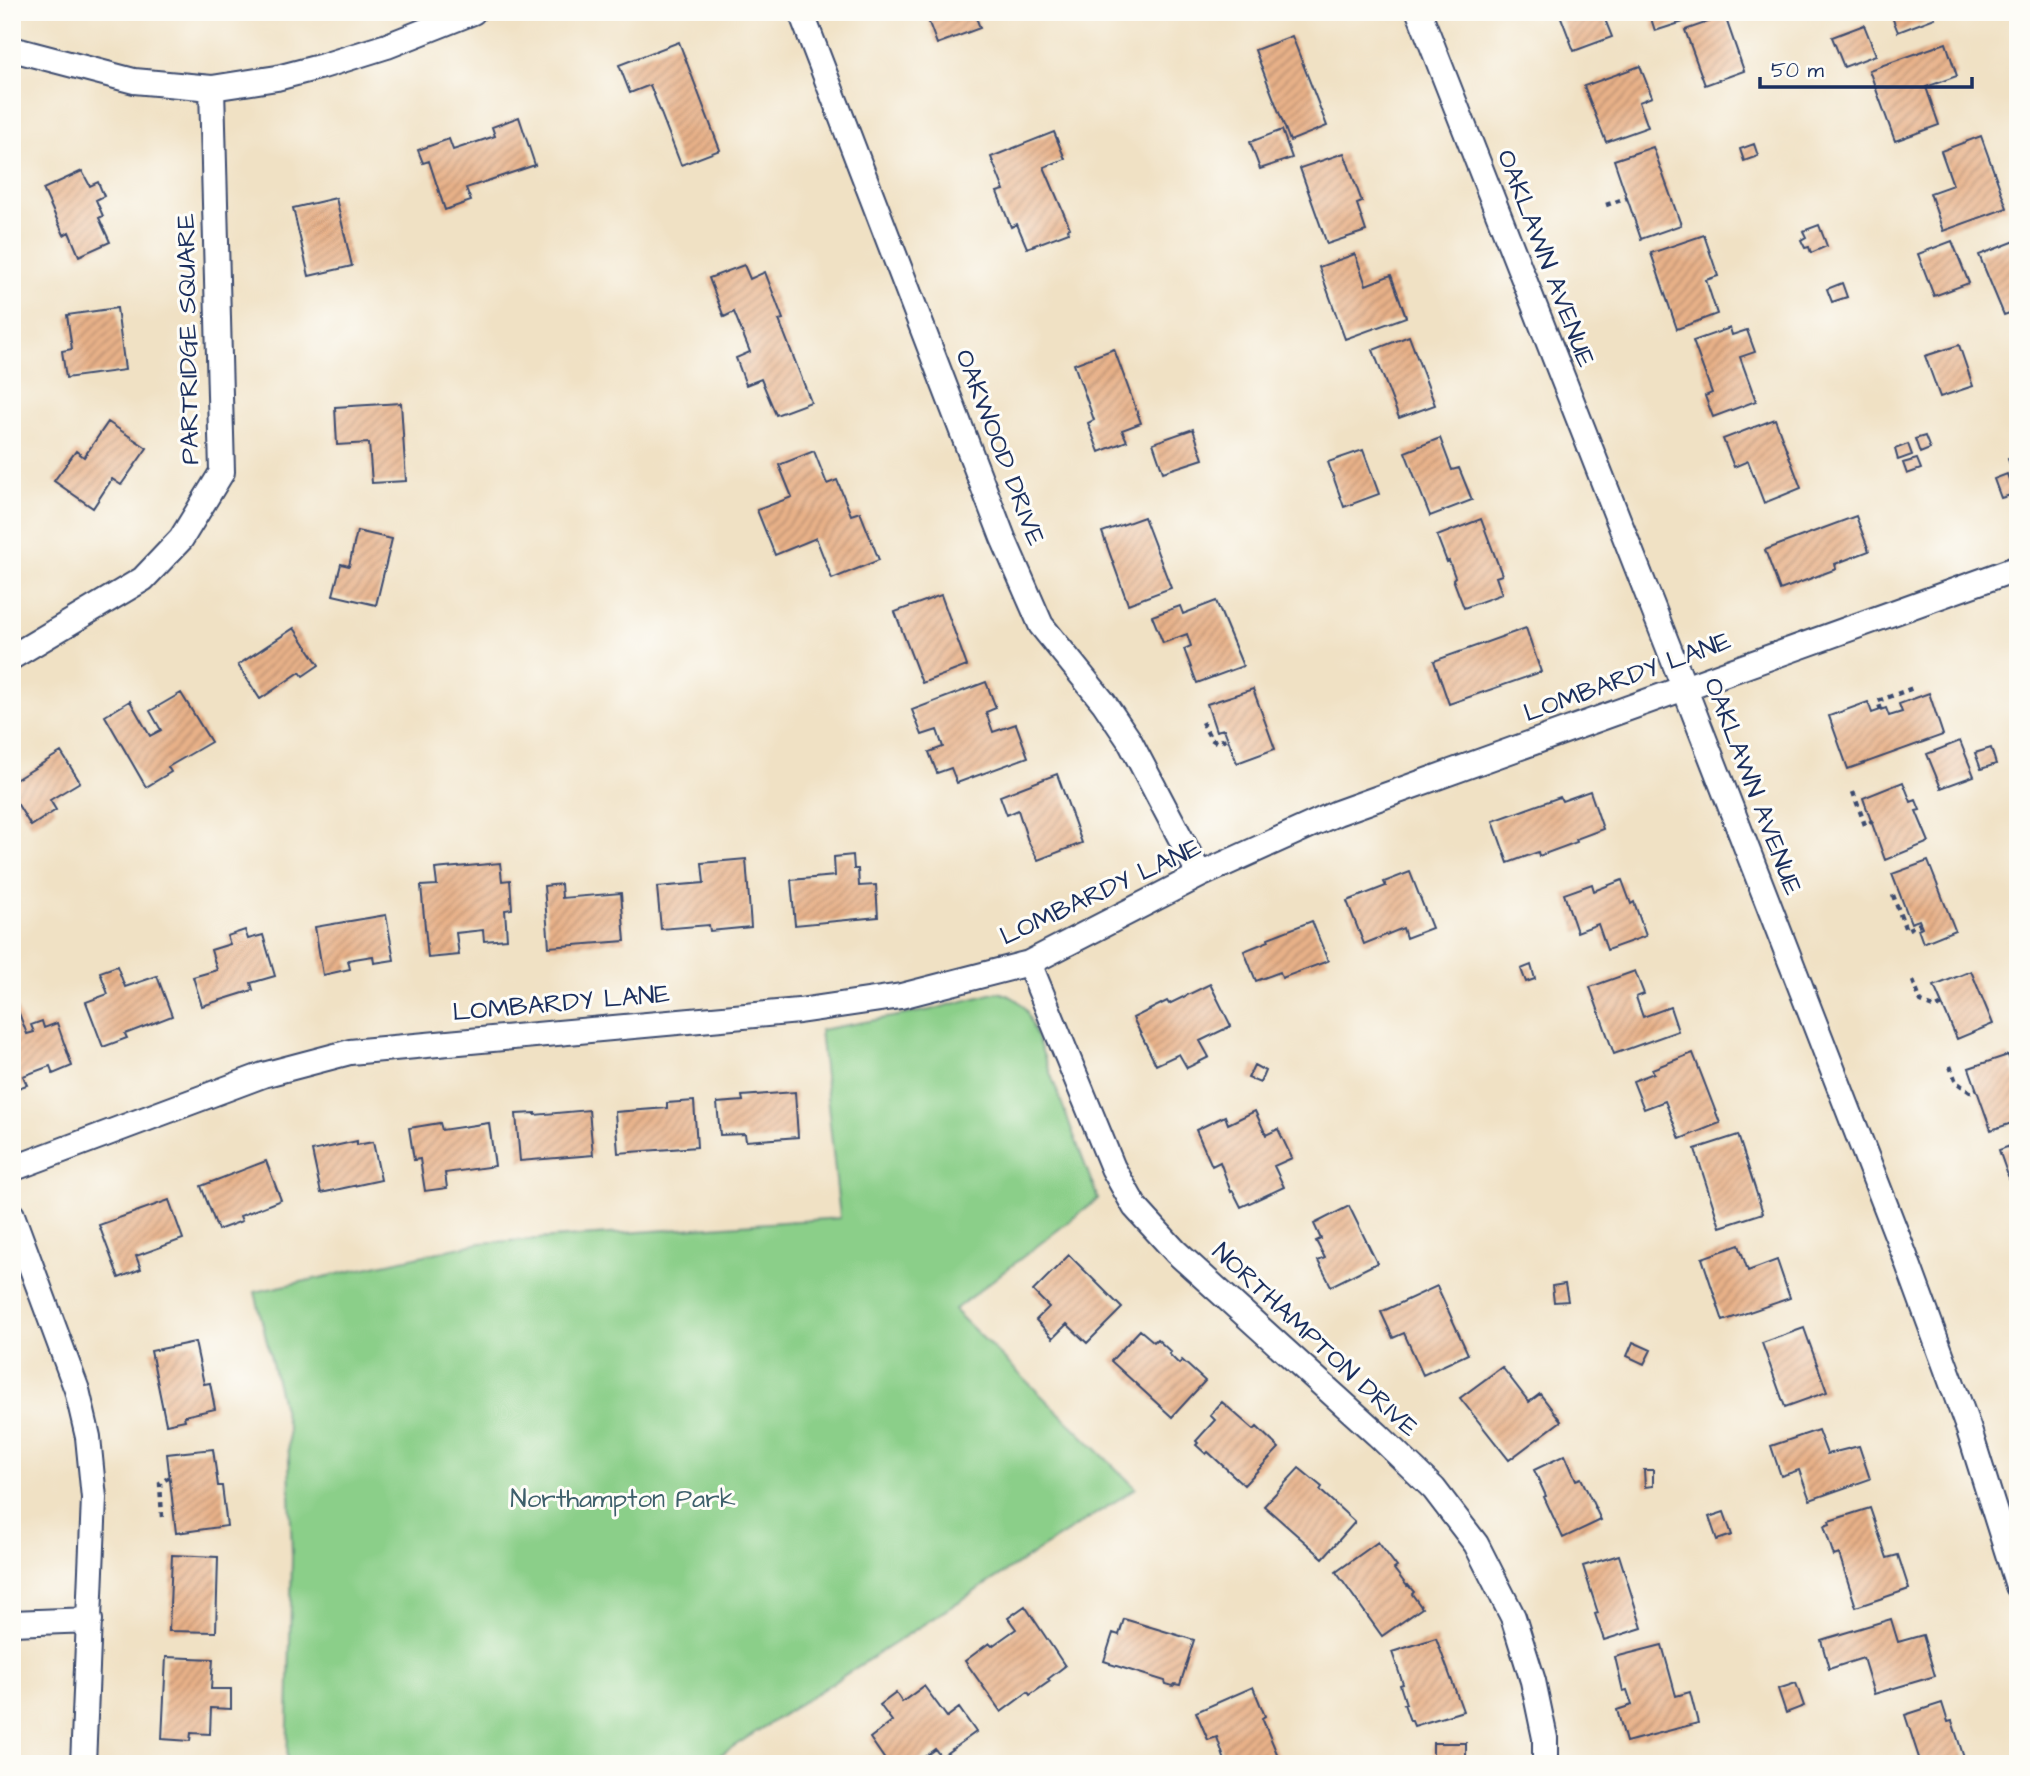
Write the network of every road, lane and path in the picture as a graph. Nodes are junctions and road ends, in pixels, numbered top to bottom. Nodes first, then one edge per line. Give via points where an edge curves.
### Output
1 (473, 12) edge
2 (801, 12) edge
3 (1419, 12) edge
4 (12, 49) edge
5 (212, 88) junction
6 (1627, 198) dead end
7 (1606, 205) dead end
8 (2018, 568) edge
9 (12, 657) edge
10 (1684, 687) junction
11 (1916, 687) dead end
12 (1881, 710) dead end
13 (1202, 722) dead end
14 (1227, 739) dead end
15 (1853, 792) dead end
16 (1873, 821) dead end
17 (1200, 875) junction
18 (1893, 895) dead end
19 (1920, 925) dead end
20 (1030, 963) junction
21 (1913, 981) dead end
22 (1942, 1005) dead end
23 (1950, 1066) dead end
24 (1977, 1089) dead end
25 (12, 1170) edge
26 (2017, 1200) edge
27 (12, 1215) edge
28 (2018, 1215) edge
29 (170, 1477) dead end
30 (162, 1517) dead end
31 (2018, 1587) edge
32 (90, 1620) junction
33 (12, 1623) edge
34 (83, 1764) edge
35 (1545, 1764) edge

1 - 5 street via 323,66
2 - 17 street, OAKWOOD DRIVE via 1003,538 1041,625 1129,740
3 - 10 street, OAKLAWN AVENUE
4 - 5 street via 134,81
5 - 9 street, PARTRIDGE SQUARE via 222,472 181,539 143,579
6 - 7 path
8 - 10 street, LOMBARDY LANE
10 - 17 street, LOMBARDY LANE via 1337,813
10 - 31 street, OAKLAWN AVENUE via 1908,1263 1969,1430
11 - 12 path via 1878,701
13 - 14 path via 1211,740
15 - 16 path via 1865,825
17 - 20 street, LOMBARDY LANE
18 - 19 path via 1906,930
20 - 25 street, LOMBARDY LANE via 901,996 799,1011 350,1052 263,1075
20 - 35 street, NORTHAMPTON DRIVE via 1113,1168 1135,1207 1176,1252 1378,1434 1433,1489 1476,1544 1513,1617 1533,1681 1545,1738
21 - 22 path via 1921,1002 1936,1008
23 - 24 path via 1956,1082 1970,1092
26 - 28 path via 2012,1202
27 - 32 street via 77,1390 88,1437 94,1498
29 - 30 path via 160,1483
32 - 33 street
32 - 34 street

